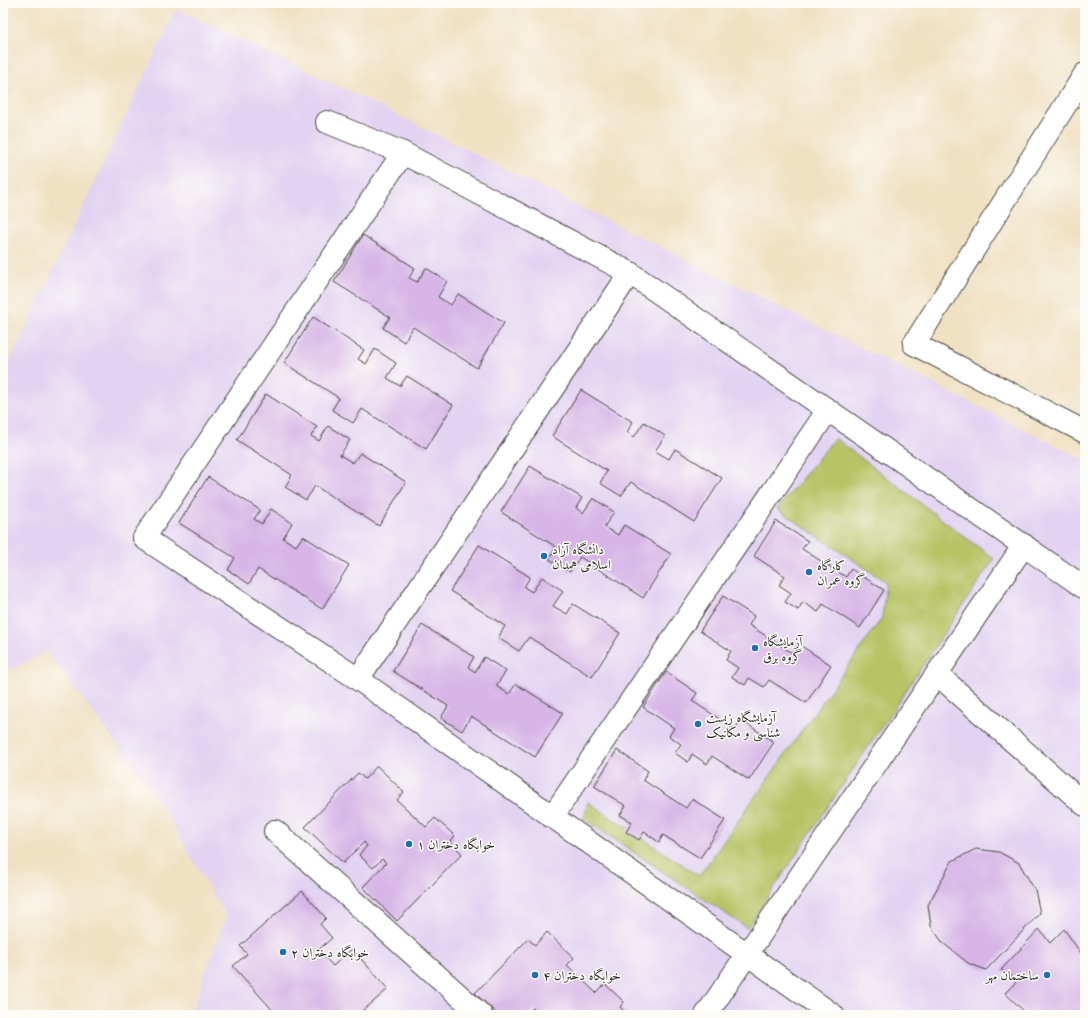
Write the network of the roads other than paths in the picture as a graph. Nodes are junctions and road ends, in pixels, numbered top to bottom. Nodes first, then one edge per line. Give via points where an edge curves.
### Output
1 (1085, 74) edge
2 (327, 122) dead end
3 (403, 153) junction
4 (630, 273) junction
5 (828, 410) junction
6 (1085, 432) edge
7 (1024, 545) junction
8 (1085, 588) edge
9 (937, 674) junction
10 (358, 679) junction
11 (1085, 805) edge
12 (552, 817) junction
13 (275, 831) dead end
14 (747, 954) junction
15 (481, 1015) edge
16 (706, 1015) edge
17 (833, 1015) edge

1 - 6 lane via 914,344
2 - 3 lane
3 - 4 lane
3 - 10 lane via 144,538
4 - 5 lane
4 - 10 lane
5 - 7 lane
5 - 12 lane
7 - 8 lane
7 - 9 lane
9 - 11 lane
9 - 14 lane
10 - 12 lane
12 - 14 lane
13 - 15 lane
14 - 16 lane
14 - 17 lane

